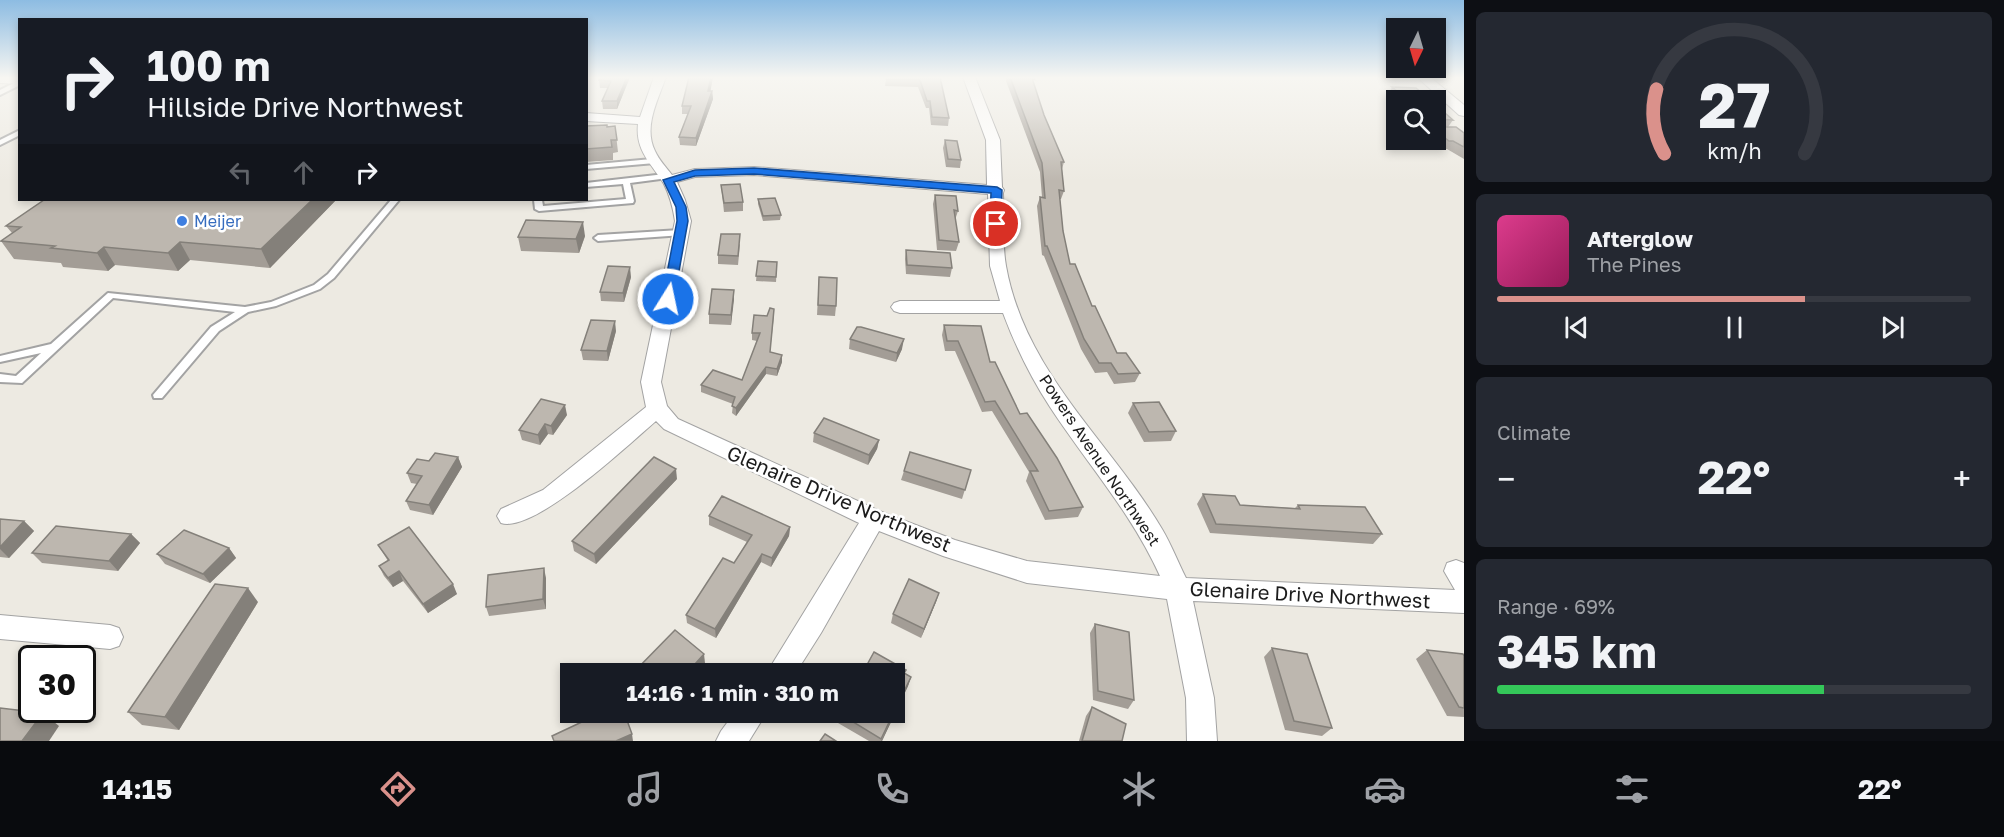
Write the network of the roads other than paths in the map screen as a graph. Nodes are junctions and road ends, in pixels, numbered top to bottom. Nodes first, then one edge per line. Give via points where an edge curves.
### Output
1 (649, 112) edge
2 (982, 112) edge
3 (588, 117) edge
4 (646, 121) junction
5 (18, 133) edge
6 (0, 143) edge
7 (652, 161) junction
8 (588, 168) edge
9 (667, 178) junction
10 (626, 181) junction
11 (588, 185) edge
12 (997, 190) junction
13 (394, 201) edge
14 (538, 201) edge
15 (680, 233) junction
16 (598, 238) dead end
17 (900, 307) dead end
18 (1010, 307) junction
19 (246, 310) junction
20 (53, 347) junction
21 (0, 359) edge
22 (0, 378) edge
23 (158, 395) dead end
24 (657, 409) junction
25 (509, 516) dead end
26 (874, 519) junction
27 (1178, 589) junction
28 (1464, 602) edge
29 (0, 627) edge
30 (110, 637) dead end
31 (786, 663) edge
32 (745, 723) edge
33 (731, 741) edge
34 (1202, 741) edge

1 - 4 street
2 - 12 street, Powers Avenue Northwest via 993,140
3 - 4 street
4 - 7 street via 645,146
5 - 6 lane
7 - 8 lane
7 - 9 street
9 - 10 lane
9 - 12 street via 754,171
9 - 15 street via 681,207
10 - 11 lane
10 - 14 lane via 630,201 539,209
12 - 18 street, Powers Avenue Northwest via 998,266
13 - 19 lane via 331,276 317,287
15 - 16 lane
15 - 24 street via 651,382
17 - 18 street
18 - 27 street, Powers Avenue Northwest via 1057,402 1153,535
19 - 20 lane via 111,295
19 - 23 lane via 216,329
20 - 21 lane
20 - 22 lane via 18,380
24 - 25 street via 551,496
24 - 26 street, Glenaire Drive Northwest via 671,424
26 - 27 street, Glenaire Drive Northwest via 1027,572
26 - 31 street
27 - 28 street, Glenaire Drive Northwest
27 - 34 street, Powers Avenue Northwest via 1200,698
29 - 30 street
32 - 33 street

